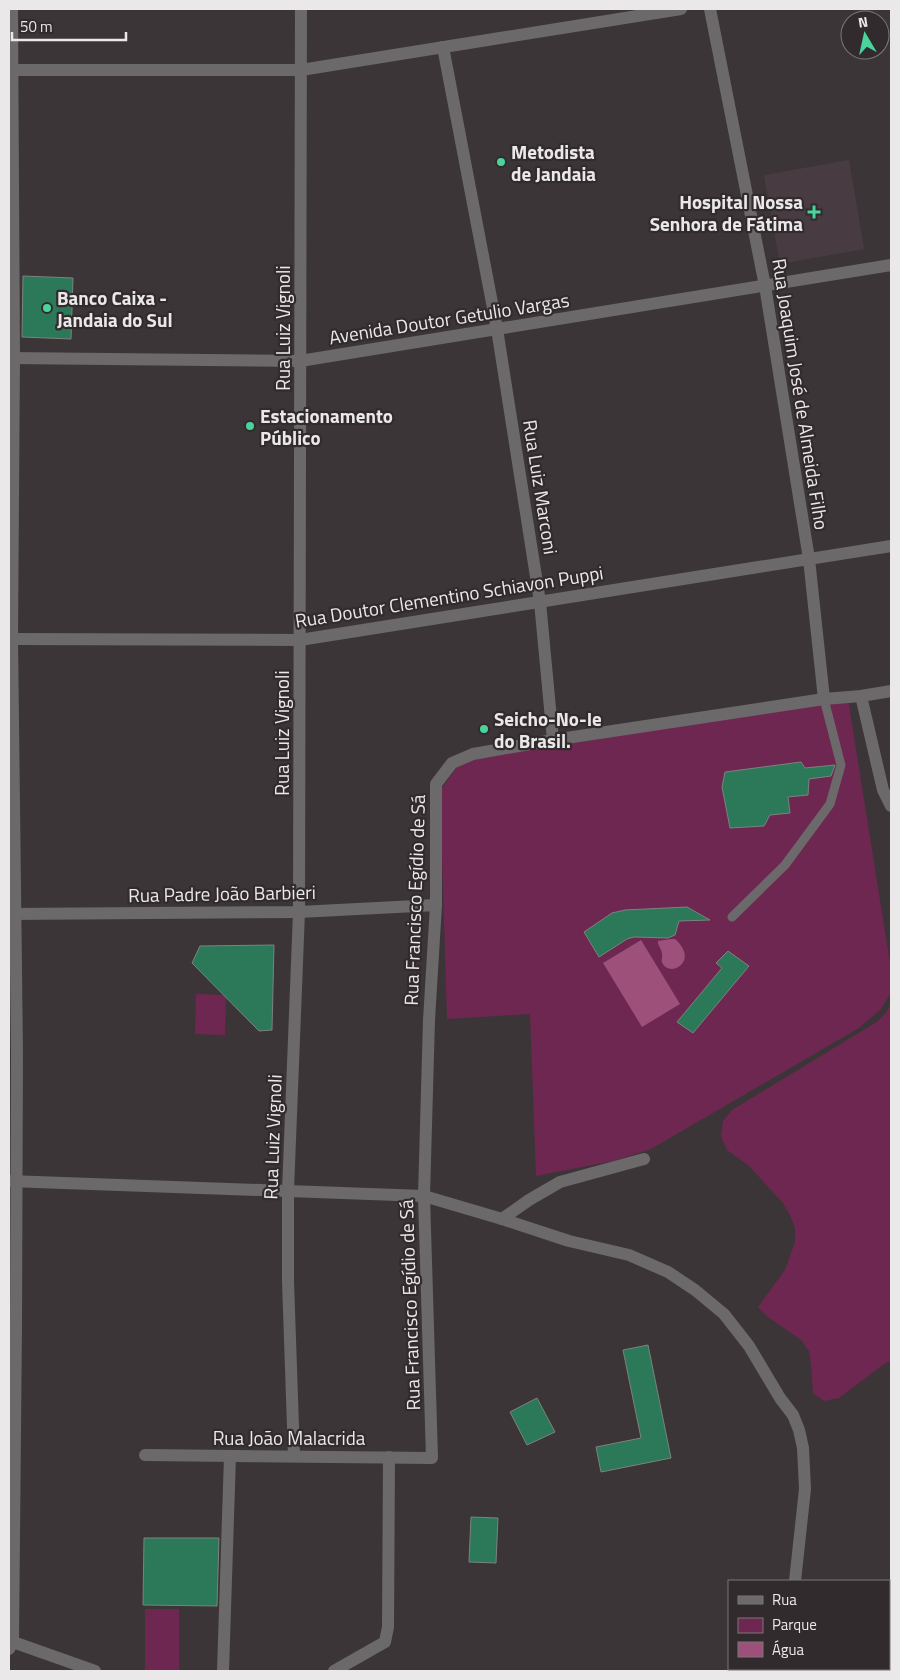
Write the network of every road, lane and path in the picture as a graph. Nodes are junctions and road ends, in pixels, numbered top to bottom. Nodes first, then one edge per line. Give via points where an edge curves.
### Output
1 (12, 9) edge
2 (301, 9) edge
3 (681, 9) edge
4 (710, 9) edge
5 (443, 47) junction
6 (10, 70) edge
7 (301, 70) junction
8 (891, 265) edge
9 (765, 286) junction
10 (498, 329) junction
11 (11, 358) edge
12 (300, 361) junction
13 (891, 546) edge
14 (809, 558) junction
15 (540, 602) junction
16 (10, 639) edge
17 (300, 640) junction
18 (891, 691) edge
19 (862, 696) junction
20 (824, 699) junction
21 (553, 740) junction
22 (891, 806) edge
23 (436, 906) junction
24 (300, 912) junction
25 (12, 914) edge
26 (732, 917) dead end
27 (644, 1159) dead end
28 (12, 1181) edge
29 (288, 1190) junction
30 (424, 1196) junction
31 (502, 1219) junction
32 (145, 1455) dead end
33 (230, 1456) junction
34 (294, 1456) junction
35 (389, 1457) junction
36 (432, 1458) joint
37 (12, 1468) edge
38 (795, 1580) edge
39 (11, 1646) edge
40 (95, 1671) edge
41 (223, 1671) edge
42 (334, 1671) edge

1 - 6 street
2 - 7 street, Rua Luiz Vignoli
3 - 5 street
4 - 9 street, Rua Joaquim José de Almeida Filho
5 - 7 street
5 - 10 street, Rua Luiz Marconi
6 - 7 street
6 - 11 street
7 - 12 street, Rua Luiz Vignoli
8 - 9 street, Avenida Doutor Getulio Vargas
9 - 10 street, Avenida Doutor Getulio Vargas
9 - 14 street, Rua Joaquim José de Almeida Filho
10 - 12 street, Avenida Doutor Getulio Vargas
10 - 15 street, Rua Luiz Marconi
11 - 12 street, Avenida Doutor Getulio Vargas
11 - 16 street
12 - 17 street, Rua Luiz Vignoli
13 - 14 street, Rua Doutor Clementino Schiavon Puppi
14 - 15 street, Rua Doutor Clementino Schiavon Puppi
14 - 20 street, Rua Joaquim José de Almeida Filho
15 - 17 street, Rua Doutor Clementino Schiavon Puppi
15 - 21 street, Rua Luiz Marconi
16 - 17 street, Rua Doutor Clementino Schiavon Puppi
16 - 25 street
17 - 24 street, Rua Luiz Vignoli
18 - 19 street, Rua Francisco Egídio de Sá
19 - 20 street, Rua Francisco Egídio de Sá
19 - 22 street via 883,790
20 - 21 street, Rua Francisco Egídio de Sá
20 - 26 lane via 842,765 830,804 785,865
21 - 23 street, Rua Francisco Egídio de Sá via 473,754 452,762 436,784
23 - 24 street, Rua Padre João Barbieri
23 - 30 street, Rua Francisco Egídio de Sá
24 - 25 street, Rua Padre João Barbieri
24 - 29 street, Rua Luiz Vignoli
25 - 28 street via 17,1053
27 - 31 street via 560,1182
28 - 29 street
28 - 37 street
29 - 30 street
29 - 34 street, Rua Luiz Vignoli
30 - 31 street
30 - 36 street, Rua Francisco Egídio de Sá
31 - 38 street via 569,1241 629,1255 668,1272 724,1314 793,1414 799,1430 805,1489
32 - 33 street, Rua João Malacrida
33 - 34 street, Rua João Malacrida
33 - 41 street
34 - 35 street, Rua João Malacrida
35 - 36 street, Rua João Malacrida
35 - 42 street via 388,1627 385,1642
37 - 39 street
39 - 40 street

